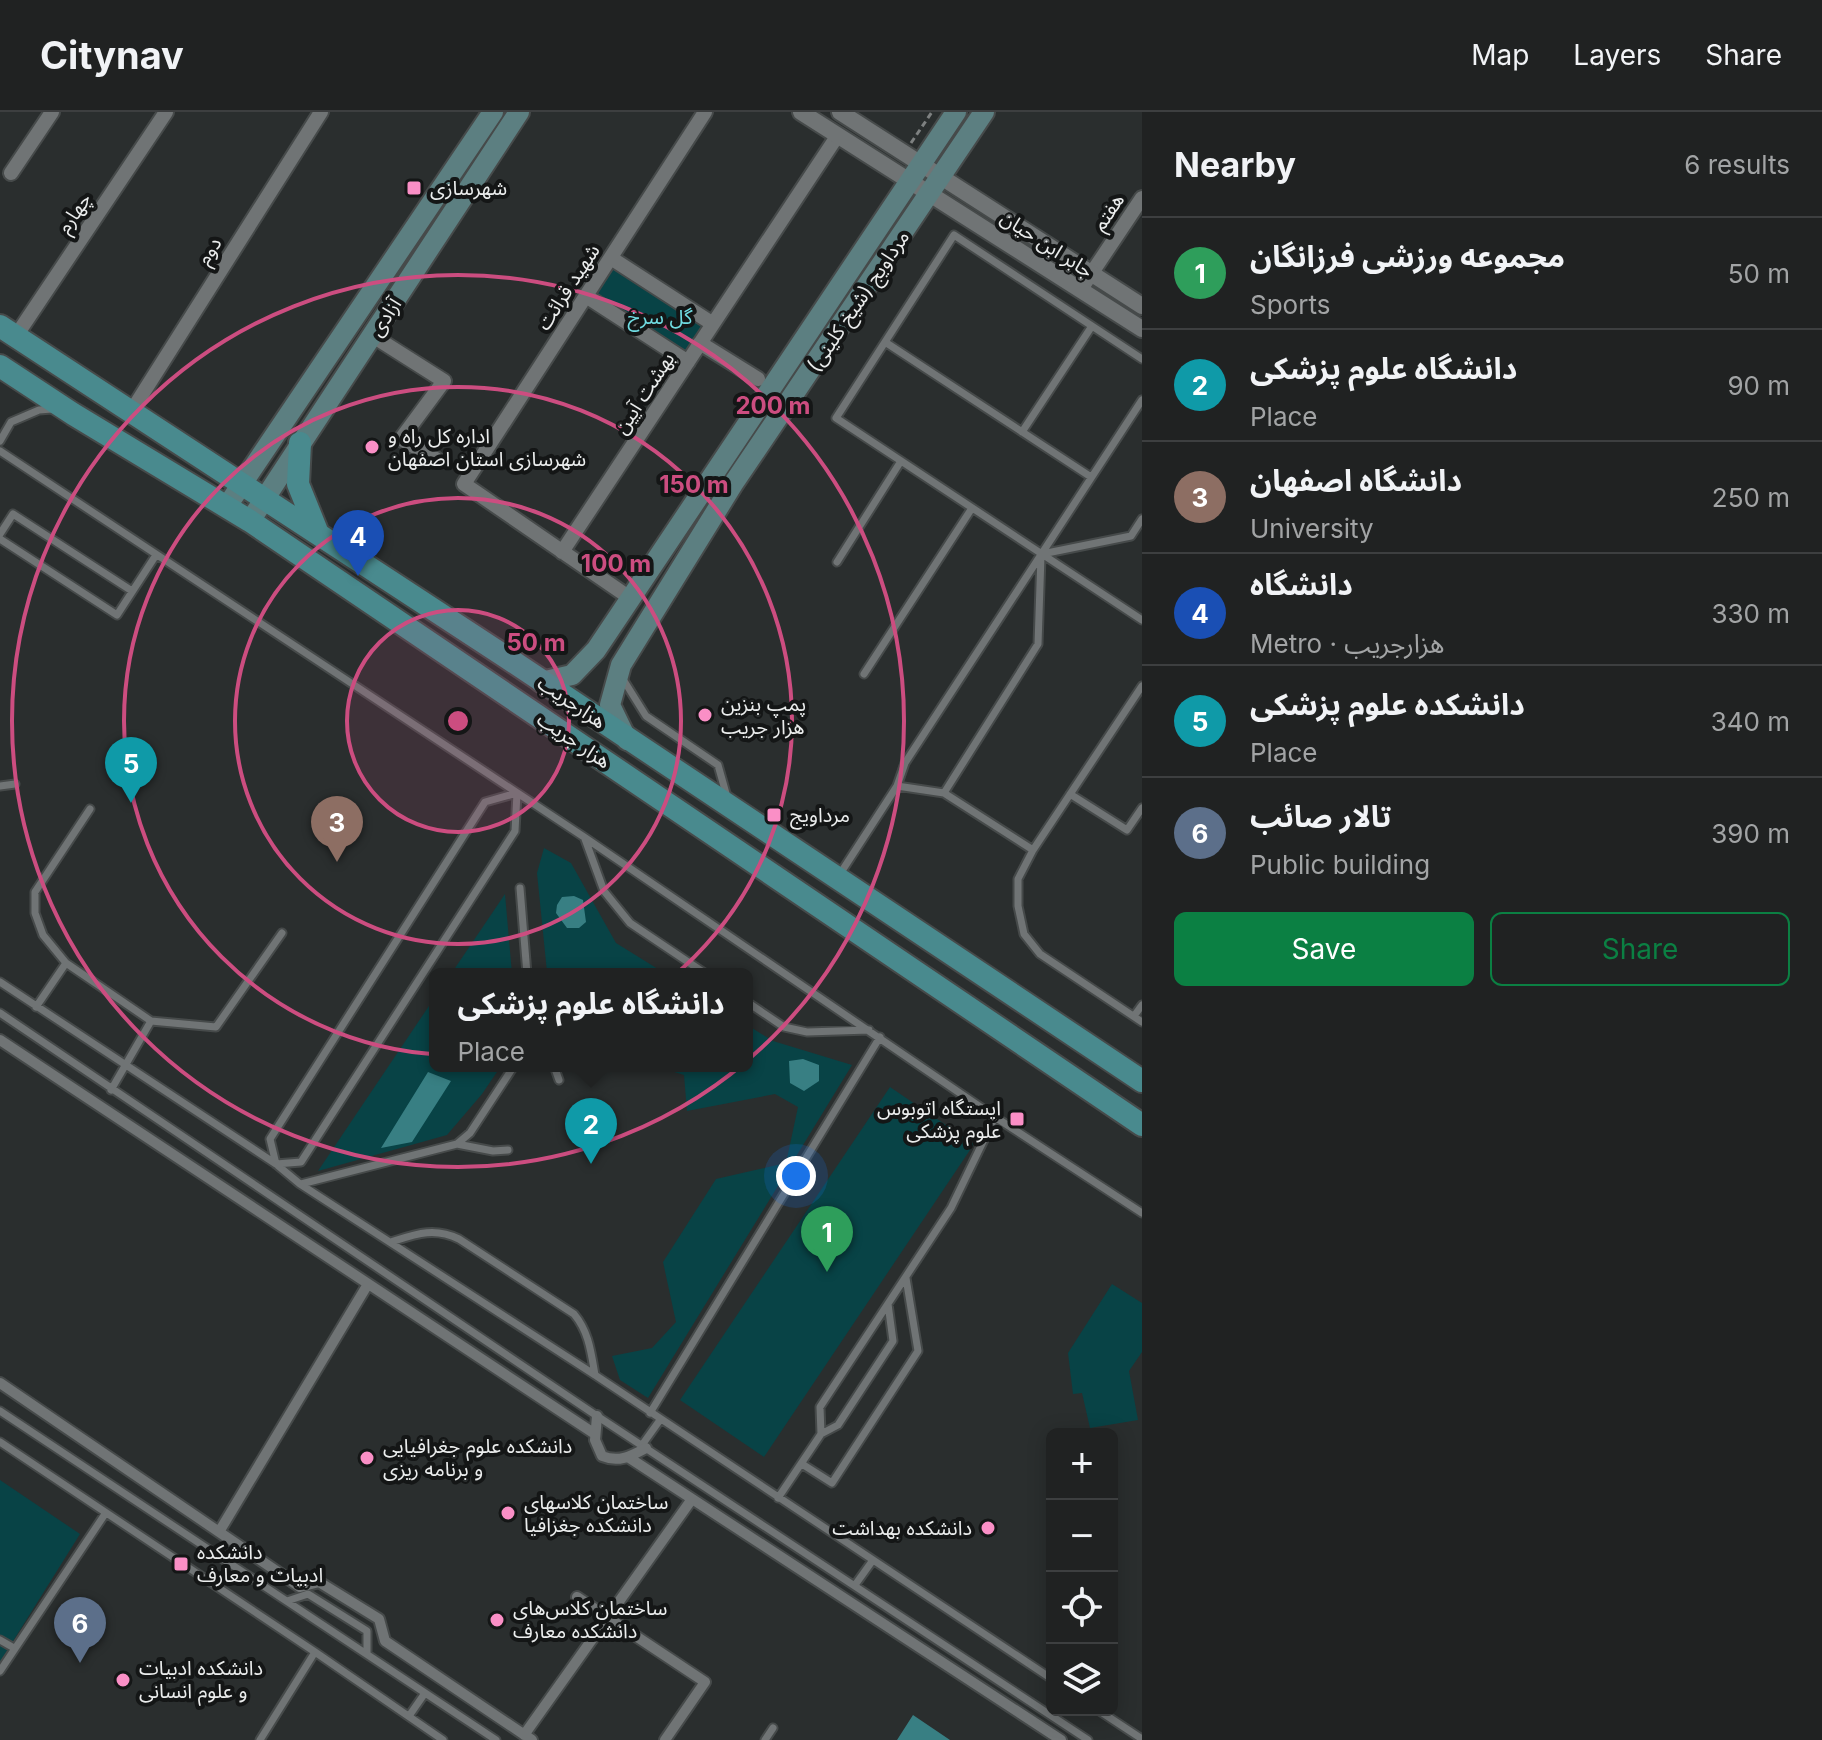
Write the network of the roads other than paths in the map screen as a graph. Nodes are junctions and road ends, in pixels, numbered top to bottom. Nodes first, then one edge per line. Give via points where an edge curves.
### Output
1 (52, 112) edge
2 (321, 112) edge
3 (493, 112) edge
4 (519, 112) edge
5 (705, 112) edge
6 (801, 112) edge
7 (840, 112) edge
8 (956, 112) edge
9 (984, 112) edge
10 (160, 114) edge
11 (838, 135) junction
12 (461, 159) junction
13 (912, 165) junction
14 (479, 171) junction
15 (11, 173) dead end
16 (936, 184) junction
17 (1142, 198) edge
18 (611, 258) junction
19 (1092, 273) junction
20 (1081, 289) junction
21 (586, 296) junction
22 (1142, 306) edge
23 (713, 324) junction
24 (1092, 326) junction
25 (1142, 329) edge
26 (8, 331) edge
27 (373, 336) junction
28 (885, 342) junction
29 (700, 343) junction
30 (1142, 359) edge
31 (688, 362) junction
32 (0, 366) edge
33 (758, 379) dead end
34 (1142, 400) edge
35 (131, 412) junction
36 (73, 414) junction
37 (1022, 432) junction
38 (0, 441) edge
39 (300, 443) junction
40 (0, 451) edge
41 (436, 459) dead end
42 (901, 461) junction
43 (715, 471) junction
44 (1091, 477) junction
45 (241, 482) junction
46 (733, 484) junction
47 (265, 498) junction
48 (227, 506) junction
49 (972, 508) junction
50 (1142, 519) edge
51 (250, 521) junction
52 (318, 533) junction
53 (0, 536) edge
54 (562, 552) junction
55 (1042, 554) junction
56 (156, 555) junction
57 (837, 562) dead end
58 (132, 591) junction
59 (630, 598) junction
60 (1142, 620) edge
61 (619, 673) junction
62 (864, 674) dead end
63 (541, 682) junction
64 (1141, 688) edge
65 (627, 740) junction
66 (15, 784) dead end
67 (0, 786) edge
68 (897, 786) junction
69 (517, 793) junction
70 (944, 793) junction
71 (1070, 794) junction
72 (729, 807) junction
73 (1142, 808) edge
74 (90, 809) dead end
75 (584, 837) junction
76 (1033, 850) junction
77 (837, 879) junction
78 (520, 888) dead end
79 (282, 933) dead end
80 (66, 963) junction
81 (527, 968) edge
82 (697, 968) edge
83 (0, 982) edge
84 (1142, 1005) edge
85 (753, 1006) edge
86 (36, 1007) junction
87 (0, 1013) edge
88 (1134, 1016) junction
89 (151, 1021) junction
90 (1142, 1022) edge
91 (869, 1030) junction
92 (880, 1037) junction
93 (0, 1040) edge
94 (126, 1066) junction
95 (510, 1072) edge
96 (556, 1072) edge
97 (559, 1080) dead end
98 (1142, 1081) edge
99 (111, 1090) junction
100 (995, 1117) junction
101 (1142, 1125) edge
102 (457, 1144) junction
103 (508, 1150) dead end
104 (276, 1164) junction
105 (300, 1184) junction
106 (1142, 1213) edge
107 (391, 1242) junction
108 (906, 1278) junction
109 (368, 1284) junction
110 (888, 1304) junction
111 (595, 1375) junction
112 (0, 1383) edge
113 (0, 1411) edge
114 (650, 1413) junction
115 (597, 1416) junction
116 (660, 1420) junction
117 (595, 1434) junction
118 (821, 1434) junction
119 (0, 1442) edge
120 (644, 1446) junction
121 (628, 1457) junction
122 (802, 1464) junction
123 (778, 1498) junction
124 (692, 1499) junction
125 (105, 1514) junction
126 (219, 1532) junction
127 (873, 1560) junction
128 (855, 1585) junction
129 (577, 1597) dead end
130 (287, 1601) junction
131 (608, 1617) junction
132 (0, 1640) edge
133 (14, 1648) junction
134 (315, 1652) junction
135 (367, 1654) junction
136 (0, 1671) edge
137 (1046, 1675) edge
138 (425, 1693) junction
139 (409, 1716) junction
140 (1107, 1716) edge
141 (1065, 1724) junction
142 (773, 1728) dead end
143 (528, 1737) edge
144 (1142, 1739) edge
145 (260, 1740) edge
146 (443, 1740) edge
147 (496, 1740) edge
148 (665, 1740) edge
149 (765, 1740) edge
150 (1061, 1740) edge
151 (1079, 1740) edge
152 (1088, 1740) edge

1 - 15 street
2 - 35 street, دوم
3 - 12 main road, آزادی
4 - 14 main road, آزادی
5 - 18 street, شهید قرائت
6 - 11 street
7 - 13 street
8 - 13 main road, مرداویج (شیخ کلینی)
9 - 16 main road, مرداویج (شیخ کلینی)
10 - 26 street, چهارم
11 - 13 street
11 - 23 street, بهشت آیین
12 - 14 main road
12 - 45 main road, آزادی
13 - 16 street
13 - 43 main road, مرداویج (شیخ کلینی)
14 - 27 main road, آزادی
16 - 19 street, جابر ابن حیان
16 - 20 street, جابر ابن حیان
16 - 46 main road, مرداویج (شیخ کلینی)
17 - 19 street, هفتم
18 - 21 street, شهید قرائت
18 - 23 street
19 - 20 street, هفتم
19 - 22 street, جابر ابن حیان
20 - 25 street, جابر ابن حیان
21 - 31 street
21 - 54 street, شهید قرائت via 464,484
23 - 29 street, بهشت آیین
24 - 28 lane via 954,235
24 - 30 lane
24 - 37 lane
26 - 35 main road, هزارجریب
27 - 39 main road, آزادی
27 - 41 street via 444,381 401,439
28 - 37 lane
28 - 42 lane via 836,418
29 - 31 street, بهشت آیین
29 - 33 street
31 - 54 street, بهشت آیین
32 - 36 main road, هزار جریب
34 - 44 lane
35 - 45 main road, هزارجریب
36 - 38 lane via 39,410 11,422
36 - 48 main road, هزار جریب
37 - 44 lane
39 - 47 main road, آزادی
39 - 52 main road via 298,484
40 - 56 lane
42 - 49 lane
42 - 57 lane
43 - 46 main road
43 - 59 main road, مرداویج (شیخ کلینی)
44 - 55 lane
45 - 47 main road, هزارجریب
45 - 48 main road, آزادی
46 - 61 main road, مرداویج (شیخ کلینی)
47 - 51 main road, آزادی
47 - 52 main road, هزارجریب
48 - 51 main road, هزار جریب
49 - 55 lane
49 - 62 lane
50 - 55 lane via 1131,536
51 - 101 main road, هزار جریب
52 - 63 main road, هزارجریب
53 - 58 lane via 13,514
53 - 58 lane via 117,615
54 - 59 street
55 - 60 lane
55 - 68 lane via 905,763
55 - 70 lane via 1038,644
56 - 58 lane
56 - 69 lane
59 - 63 main road, مرداویج (شیخ کلینی) via 596,650 572,675
61 - 65 main road, مرداویج (شیخ کلینی) via 610,705
61 - 72 lane via 646,716 718,765
63 - 65 main road, هزارجریب
64 - 71 lane
65 - 72 main road, هزارجریب
66 - 67 lane
68 - 70 lane
68 - 77 lane
69 - 75 lane
69 - 104 lane via 515,831 301,1162
69 - 104 lane via 485,802 270,1139
70 - 76 lane
71 - 73 lane via 1127,830
71 - 76 lane
72 - 77 main road, هزارجریب
74 - 80 lane via 35,892 43,935
75 - 82 lane via 604,891 630,923
75 - 91 lane
76 - 88 lane via 1018,879 1024,934 1040,954
77 - 98 main road, هزارجریب
78 - 81 lane
79 - 89 lane via 216,1027
80 - 86 lane
80 - 89 lane
83 - 86 lane
84 - 88 lane
85 - 91 lane via 784,1027 807,1032
86 - 94 lane
87 - 99 lane
88 - 90 lane
89 - 94 lane
91 - 92 lane
92 - 100 lane
92 - 114 lane
93 - 109 street
94 - 99 lane
94 - 104 lane
95 - 102 lane
96 - 97 lane
99 - 115 lane
100 - 106 lane
100 - 108 lane via 951,1208
102 - 103 lane
102 - 105 lane
104 - 105 lane
105 - 107 lane
107 - 111 lane
107 - 111 lane via 444,1232 484,1255 574,1314 589,1339
108 - 110 lane
108 - 122 lane via 918,1351 832,1483
109 - 117 street
109 - 126 street
110 - 118 lane via 820,1407
110 - 118 lane via 893,1341 838,1425
111 - 114 lane
112 - 126 street
113 - 130 lane
114 - 116 lane
115 - 117 street
115 - 120 lane
116 - 120 lane
116 - 123 lane
117 - 121 street via 602,1456
118 - 122 lane
119 - 125 lane
120 - 121 street
120 - 128 lane
121 - 124 street
122 - 123 lane
123 - 127 lane
124 - 131 street
124 - 150 street
125 - 133 lane
125 - 134 lane
126 - 143 street via 300,1587 319,1582 379,1619 385,1641
127 - 128 lane
127 - 137 lane
128 - 141 lane
129 - 131 street
130 - 135 lane
130 - 135 lane via 308,1594 367,1631
131 - 143 street
131 - 148 street via 705,1682
132 - 133 lane
133 - 136 lane
134 - 139 lane
134 - 145 lane
135 - 138 lane
138 - 139 lane
138 - 147 lane
139 - 146 lane
140 - 144 lane
141 - 151 lane
141 - 152 lane
142 - 149 lane

